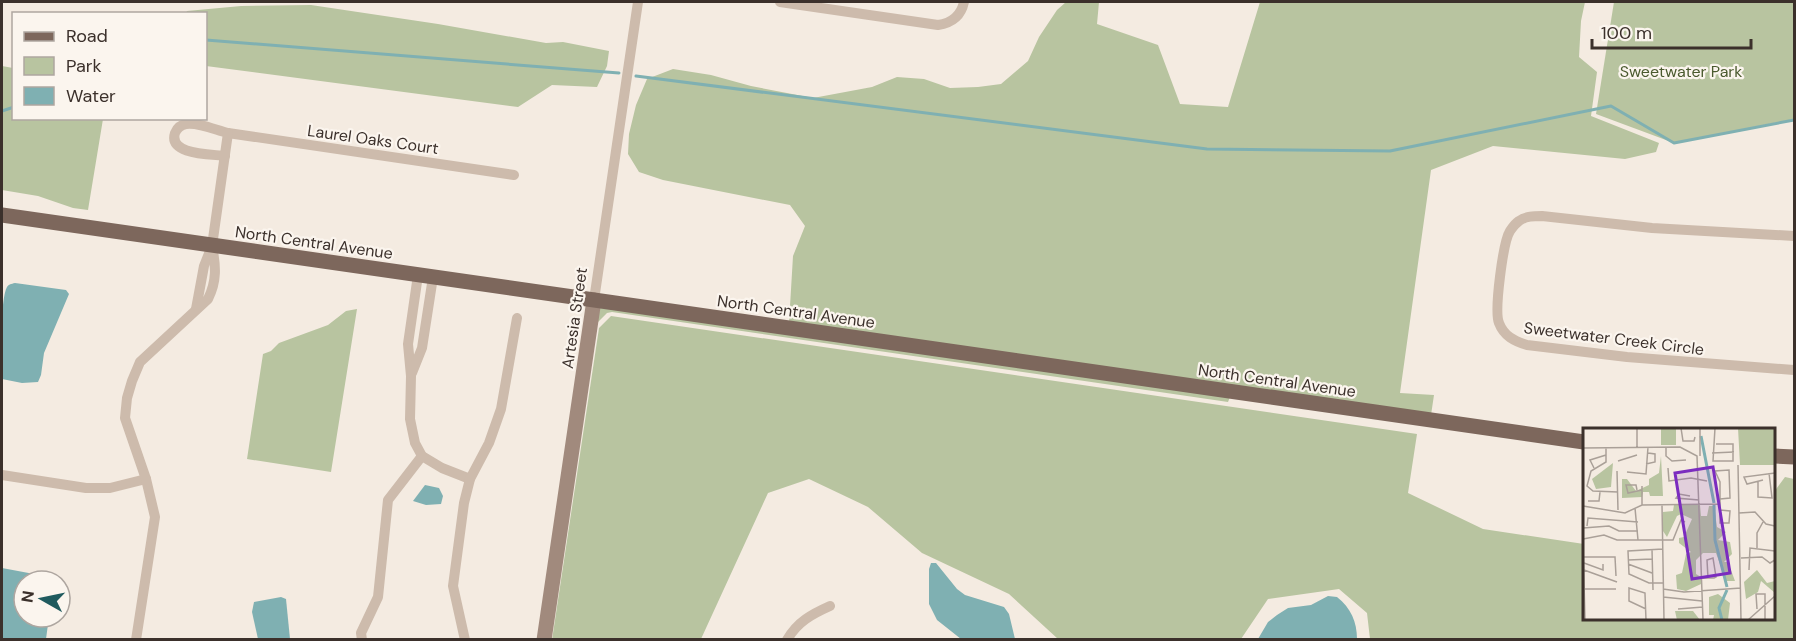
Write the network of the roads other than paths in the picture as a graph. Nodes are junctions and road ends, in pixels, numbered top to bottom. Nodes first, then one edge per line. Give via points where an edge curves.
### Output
1 (638, 2) edge
2 (780, 2) edge
3 (964, 2) edge
4 (228, 133) junction
5 (225, 156) junction
6 (514, 175) dead end
7 (2, 215) edge
8 (1794, 236) edge
9 (212, 246) junction
10 (425, 276) junction
11 (594, 300) junction
12 (516, 318) dead end
13 (1794, 370) edge
14 (1583, 442) edge
15 (422, 456) junction
16 (1775, 456) edge
17 (1794, 458) edge
18 (2, 475) edge
19 (470, 479) junction
20 (146, 480) junction
21 (830, 606) dead end
22 (136, 639) edge
23 (362, 639) edge
24 (465, 639) edge
25 (544, 639) edge
26 (787, 639) edge

1 - 11 street, Artesia Street
2 - 3 street via 925,24 947,24 958,15
4 - 5 street
4 - 5 street, Laurel Oaks Court via 188,124 180,126 174,139 185,151
4 - 6 street, Laurel Oaks Court
5 - 9 street
7 - 9 main road, North Central Avenue
8 - 13 street, Sweetwater Creek Circle via 1529,216 1509,231 1496,307 1504,332 1527,345
9 - 10 main road, North Central Avenue
9 - 20 street via 195,310 140,362 132,381 125,418
10 - 11 main road, North Central Avenue
10 - 15 street via 408,344 410,419
11 - 14 main road, North Central Avenue
11 - 25 street, Artesia Street
12 - 19 street via 501,409
15 - 19 street
15 - 23 street via 388,500 378,597 361,633
16 - 17 main road
18 - 20 street via 86,489
19 - 24 street via 453,586
20 - 22 street via 155,518
21 - 26 street via 799,623

